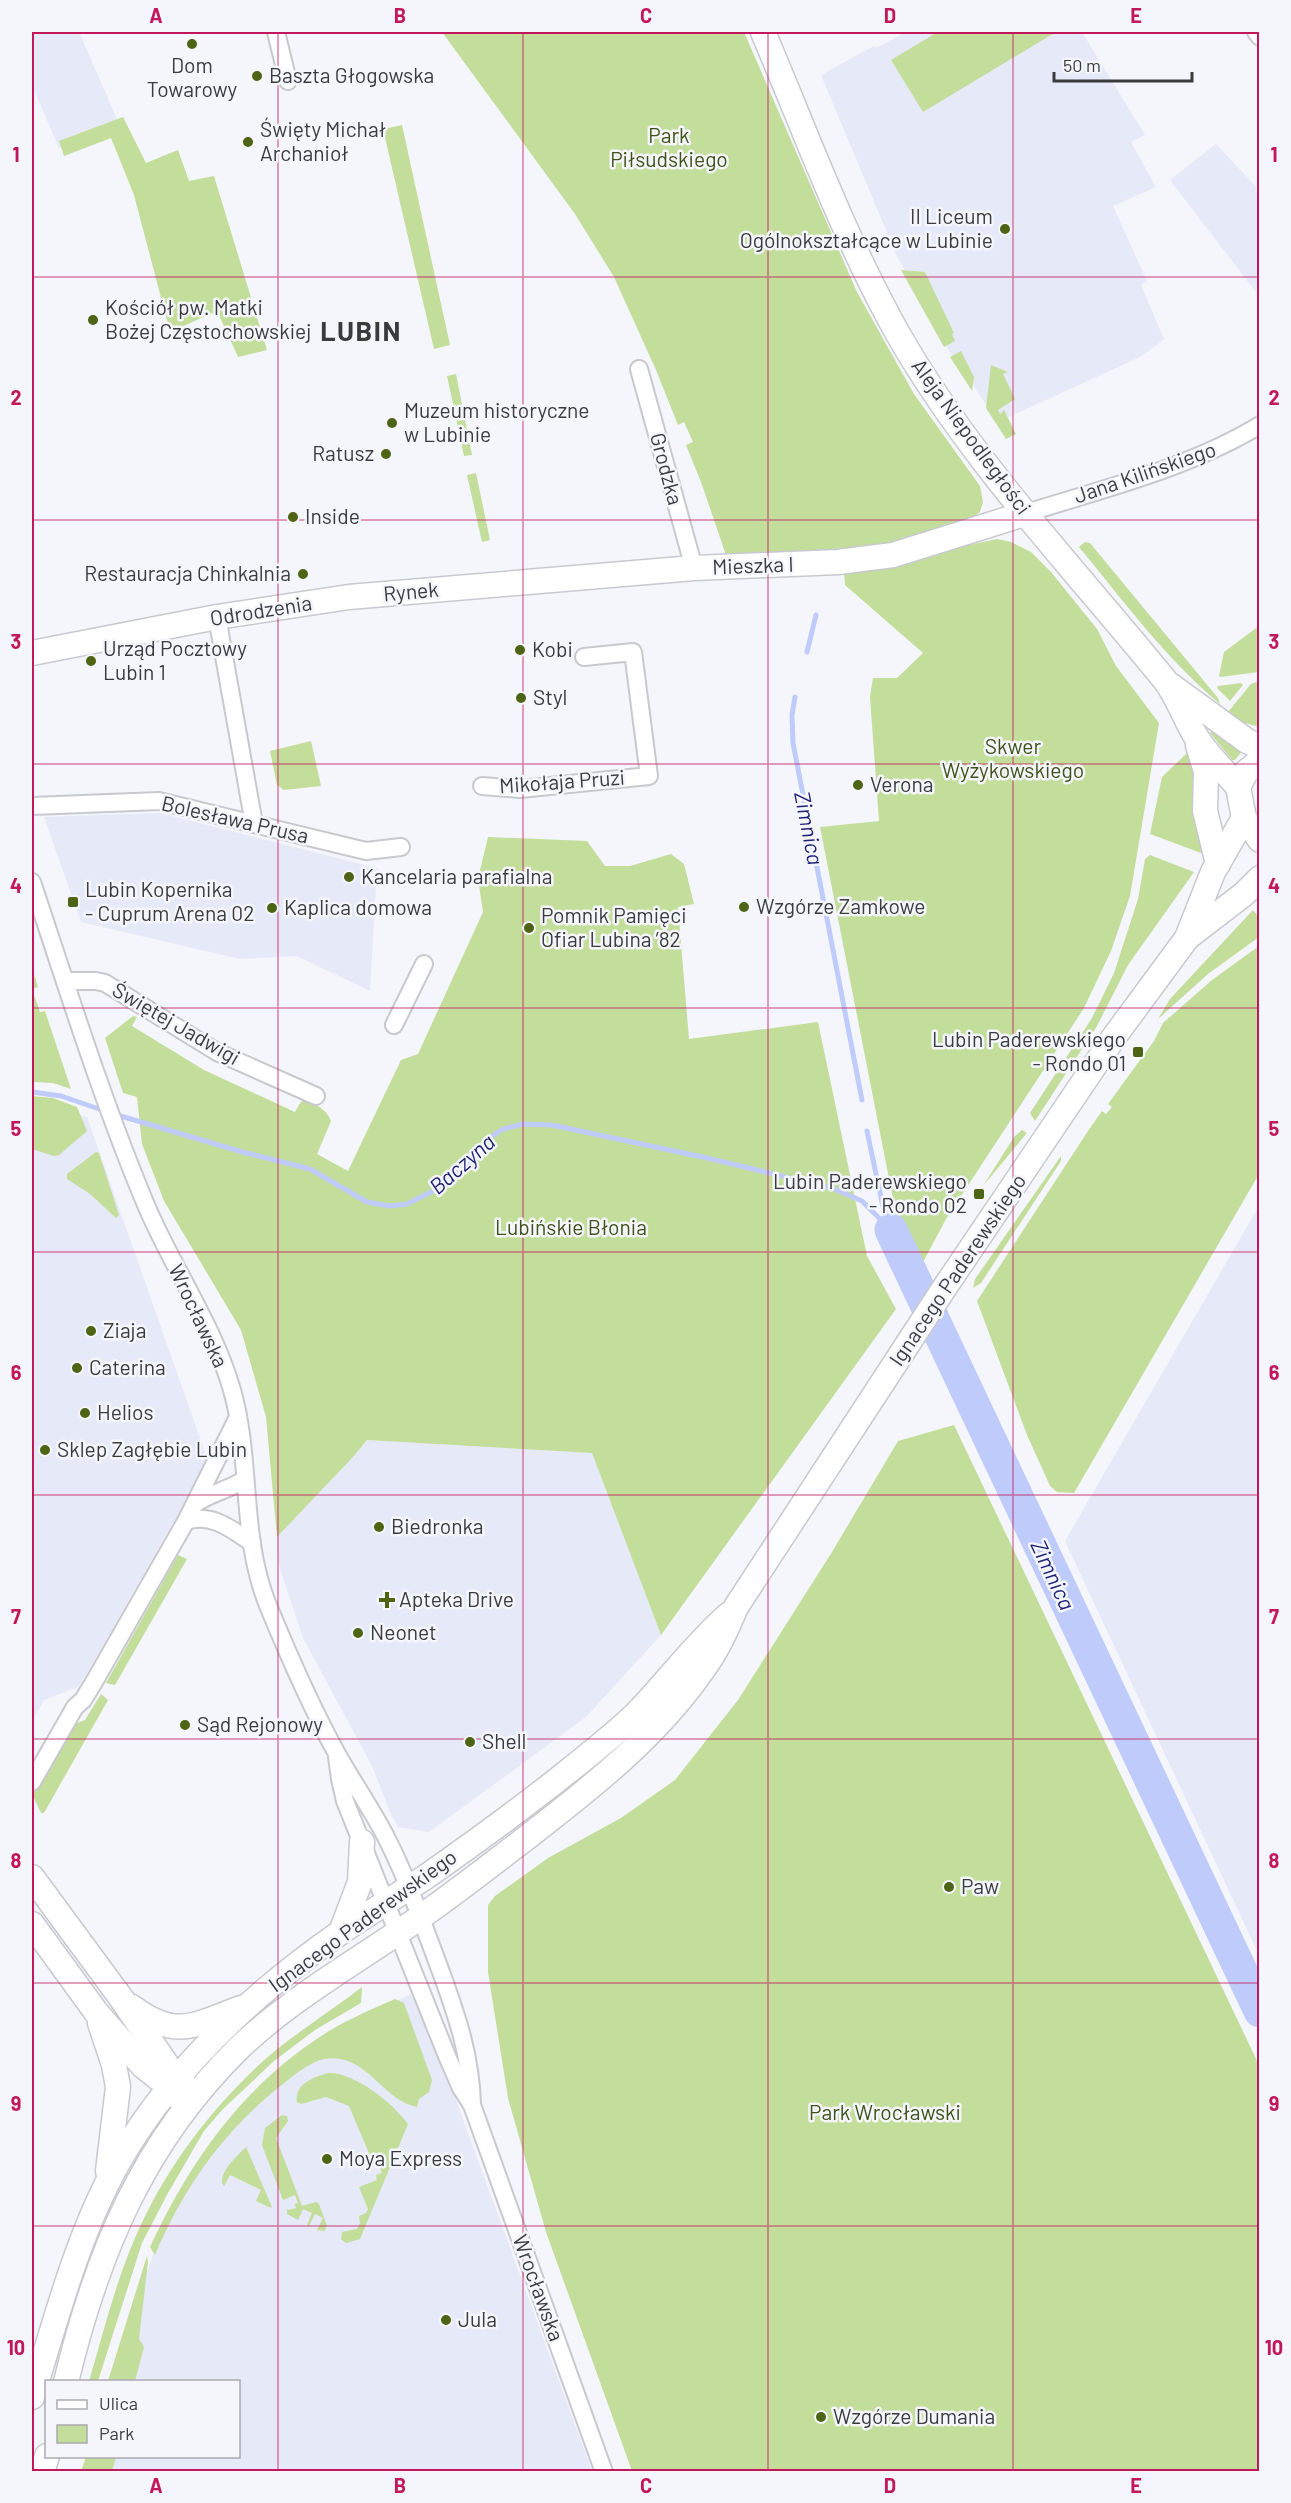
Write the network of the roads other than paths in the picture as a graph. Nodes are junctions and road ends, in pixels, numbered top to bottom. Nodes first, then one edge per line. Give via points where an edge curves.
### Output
1 (276, 32) edge
2 (763, 32) edge
3 (1256, 32) edge
4 (1260, 37) edge
5 (288, 81) dead end
6 (639, 369) dead end
7 (1260, 425) edge
8 (1027, 513) junction
9 (694, 568) junction
10 (472, 586) joint
11 (349, 597) joint
12 (217, 616) junction
13 (32, 653) edge
14 (585, 657) dead end
15 (1166, 682) junction
16 (1196, 737) junction
17 (1260, 747) edge
18 (1260, 761) edge
19 (482, 786) dead end
20 (1238, 787) junction
21 (32, 806) edge
22 (1244, 818) junction
23 (254, 825) junction
24 (1260, 840) edge
25 (401, 848) dead end
26 (1218, 864) junction
27 (32, 882) edge
28 (1257, 884) edge
29 (1187, 938) junction
30 (424, 964) dead end
31 (65, 981) junction
32 (394, 1026) dead end
33 (316, 1096) dead end
34 (238, 1418) junction
35 (245, 1479) junction
36 (195, 1504) junction
37 (186, 1521) junction
38 (252, 1543) junction
39 (736, 1607) junction
40 (337, 1754) junction
41 (32, 1782) edge
42 (362, 1842) junction
43 (32, 1877) edge
44 (408, 1888) junction
45 (386, 1902) junction
46 (420, 1918) junction
47 (32, 1924) edge
48 (341, 1932) junction
49 (399, 1933) junction
50 (121, 1998) junction
51 (251, 2004) junction
52 (96, 2012) junction
53 (209, 2081) junction
54 (174, 2083) junction
55 (472, 2105) junction
56 (173, 2125) junction
57 (106, 2186) junction
58 (67, 2380) edge
59 (32, 2397) edge
60 (604, 2472) edge

1 - 5 street
2 - 8 street, Aleja Niepodległości via 851,241 898,334 956,423
3 - 4 street
6 - 9 street, Grodzka
7 - 8 street, Jana Kilińskiego via 1190,459
8 - 9 street, Mieszka I via 893,555 838,562
8 - 15 street, Aleja Niepodległości
9 - 10 street, Mieszka I
10 - 11 street, Rynek
11 - 12 street, Odrodzenia
12 - 13 street, Odrodzenia
12 - 23 street
14 - 19 street, Mikołaja Pruzi via 633,652 649,776 520,789
15 - 16 street, Aleja Niepodległości
15 - 17 street, Aleja Niepodległości
16 - 20 street, Aleja Niepodległości
16 - 26 street via 1206,772 1205,811
18 - 20 street via 1246,772
20 - 22 street
21 - 23 street, Bolesława Prusa via 159,801
22 - 24 street
22 - 26 street, Ignacego Paderewskiego
23 - 25 street, Bolesława Prusa via 366,851
26 - 29 street, Ignacego Paderewskiego
27 - 31 street, Wrocławska
28 - 29 street, Ignacego Paderewskiego
29 - 39 street, Ignacego Paderewskiego via 1114,1037 943,1290
30 - 32 street
31 - 33 street, Świętej Jadwigi via 105,983 217,1053
31 - 34 street, Wrocławska via 146,1206 222,1363
34 - 35 street, Wrocławska
34 - 36 street
35 - 36 street
35 - 38 street, Wrocławska
36 - 37 street
37 - 38 street via 213,1519
37 - 41 street via 110,1656
38 - 40 street, Wrocławska via 273,1617
39 - 44 street, Ignacego Paderewskiego via 695,1646 637,1713 594,1751
39 - 46 street, Ignacego Paderewskiego via 704,1668 622,1762
40 - 42 street, Wrocławska via 345,1801
40 - 44 street, Wrocławska via 384,1832
42 - 45 street, Wrocławska
42 - 48 street via 360,1882
43 - 50 street
44 - 45 street, Ignacego Paderewskiego
44 - 46 street, Wrocławska
45 - 48 street, Ignacego Paderewskiego
45 - 49 street, Wrocławska
46 - 49 street, Ignacego Paderewskiego
46 - 55 street, Wrocławska via 458,2017 469,2061
47 - 52 street
48 - 51 street, Ignacego Paderewskiego
49 - 53 street, Ignacego Paderewskiego via 270,2021
49 - 55 street, Wrocławska via 447,2056
50 - 51 street via 154,2022 178,2028
50 - 54 street via 169,2068
51 - 54 street, Ignacego Paderewskiego
52 - 54 street via 151,2074
52 - 57 street via 118,2087
53 - 54 street
53 - 56 street, Ignacego Paderewskiego
54 - 56 street
54 - 57 street, Ignacego Paderewskiego via 139,2130
55 - 60 street, Wrocławska
56 - 58 street, Ignacego Paderewskiego via 138,2181 110,2243
57 - 59 street, Ignacego Paderewskiego via 86,2229

